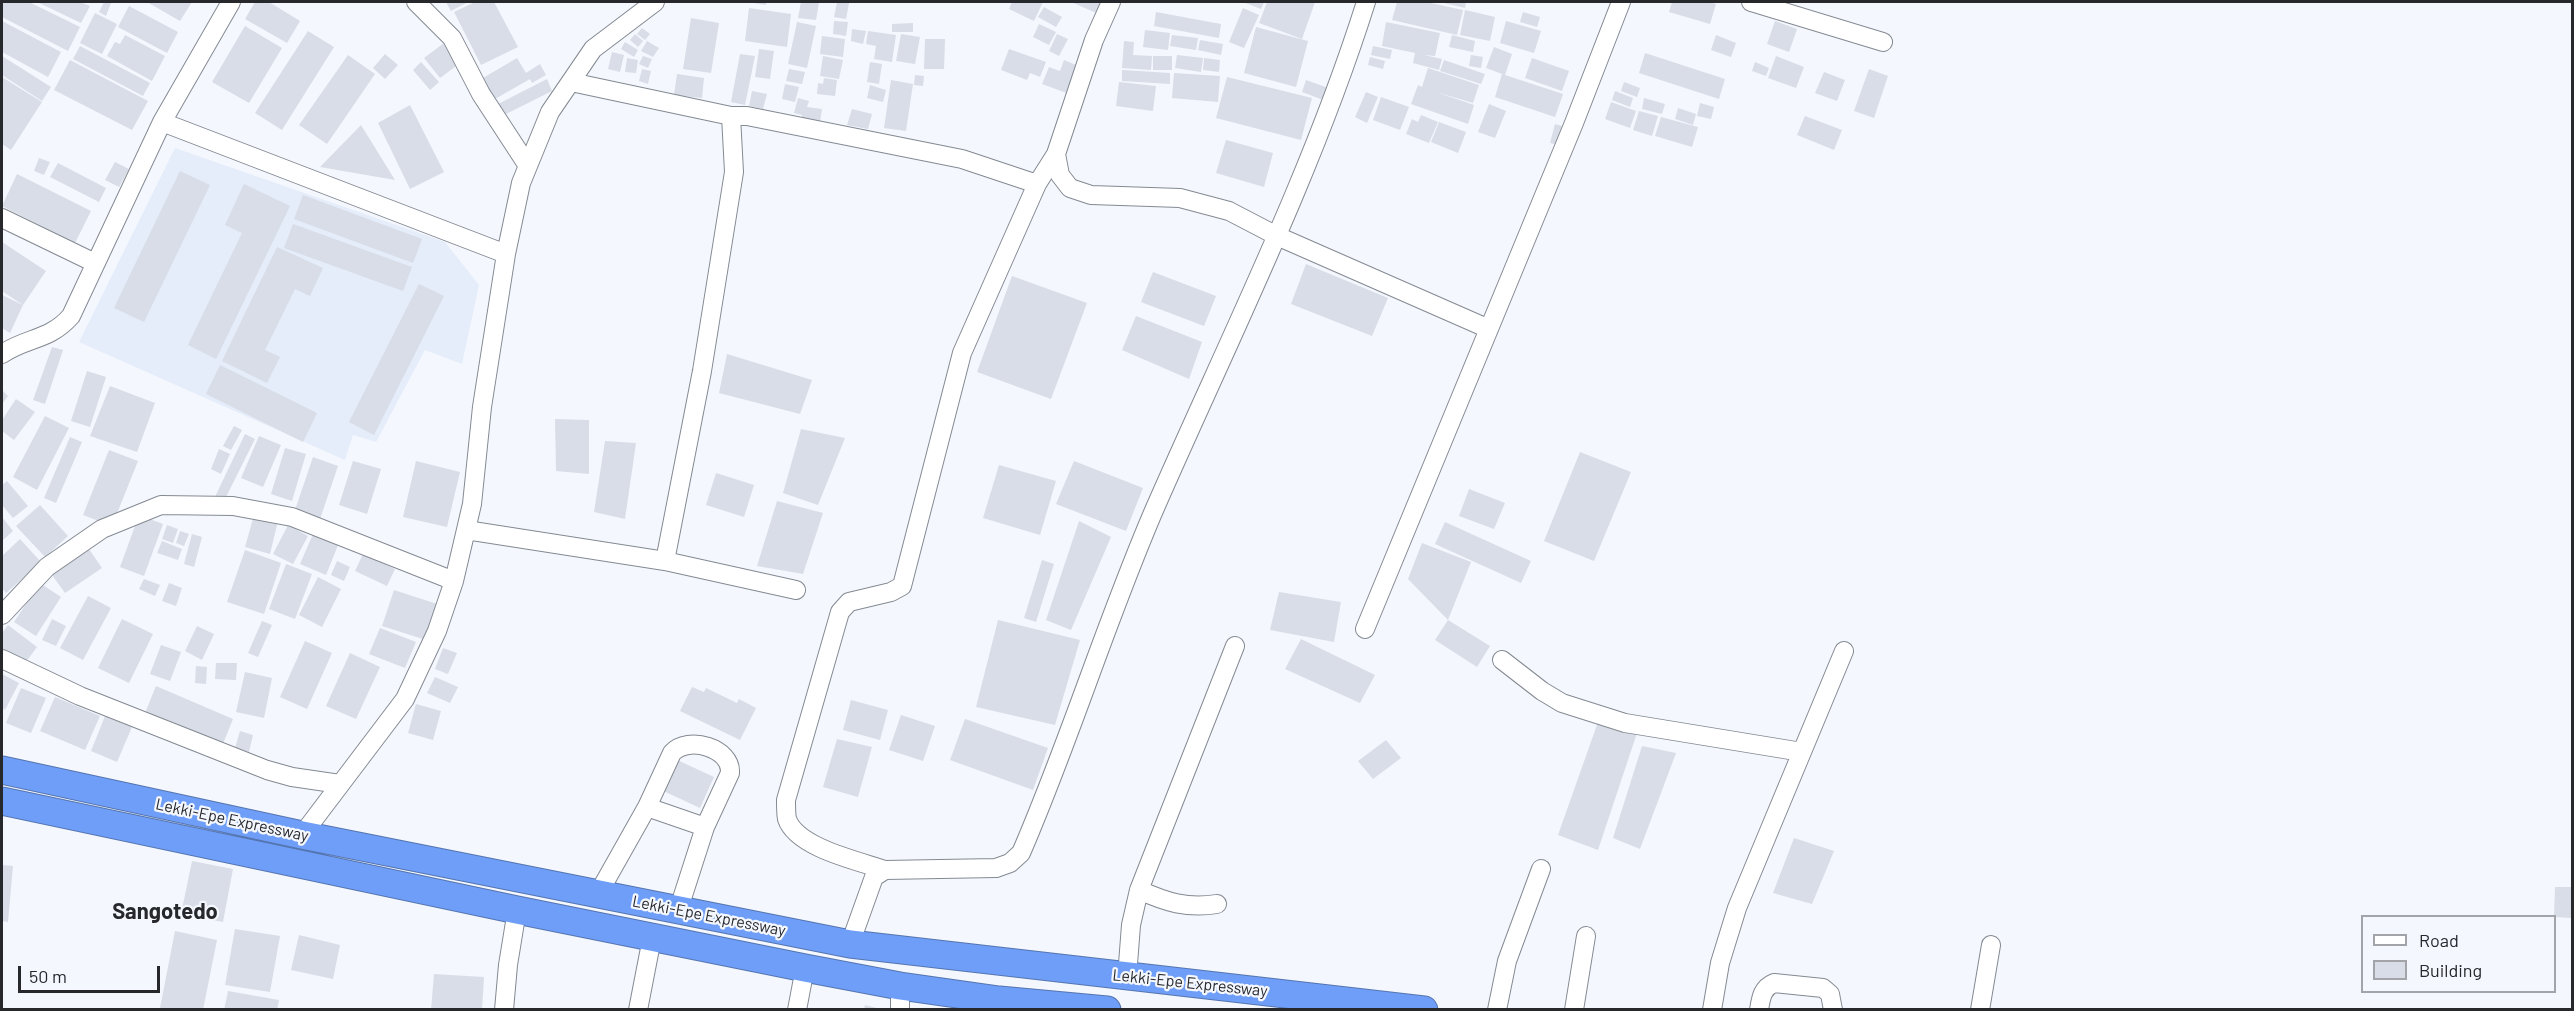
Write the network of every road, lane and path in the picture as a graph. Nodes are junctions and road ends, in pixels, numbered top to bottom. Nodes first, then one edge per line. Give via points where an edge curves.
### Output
1 (231, 2) edge
2 (416, 2) edge
3 (655, 2) edge
4 (1111, 2) edge
5 (1366, 2) edge
6 (1621, 2) edge
7 (1751, 2) edge
8 (1883, 42) dead end
9 (571, 82) junction
10 (730, 116) junction
11 (162, 122) junction
12 (1056, 154) junction
13 (528, 166) junction
14 (1037, 184) junction
15 (2, 218) edge
16 (1277, 236) junction
17 (506, 254) junction
18 (95, 263) junction
19 (1488, 329) junction
20 (2, 354) edge
21 (466, 530) junction
22 (665, 561) junction
23 (454, 581) junction
24 (796, 590) dead end
25 (3, 609) edge
26 (1365, 629) dead end
27 (1235, 646) dead end
28 (1844, 651) dead end
29 (2, 659) edge
30 (1502, 660) dead end
31 (1802, 752) junction
32 (2, 770) edge
33 (340, 784) junction
34 (2, 801) edge
35 (647, 807) junction
36 (705, 827) junction
37 (302, 835) junction
38 (1541, 869) dead end
39 (885, 870) junction
40 (1139, 890) junction
41 (598, 894) junction
42 (1217, 904) dead end
43 (517, 910) junction
44 (678, 910) junction
45 (1586, 936) dead end
46 (651, 938) junction
47 (850, 944) junction
48 (1991, 945) dead end
49 (805, 968) junction
50 (1127, 977) junction
51 (900, 998) edge
52 (504, 1010) edge
53 (638, 1010) edge
54 (798, 1010) edge
55 (1107, 1010) edge
56 (1424, 1010) edge
57 (1497, 1010) edge
58 (1574, 1010) edge
59 (1712, 1010) edge
60 (1759, 1010) edge
61 (1833, 1010) edge
62 (1980, 1010) edge

1 - 11 street
2 - 13 street via 452,38 480,94
3 - 9 street via 593,49
4 - 12 street via 1094,40
5 - 16 street via 1344,70
6 - 19 street
7 - 8 street
9 - 10 street
9 - 13 street via 550,112
10 - 14 street via 747,116 962,159
10 - 22 street via 734,172 702,371
11 - 17 street
11 - 18 street
12 - 14 street
12 - 16 street via 1060,174 1070,188 1091,195 1180,198 1229,211
13 - 17 street
14 - 39 street via 962,353 902,586 849,602 840,612 786,800 788,820 813,845
15 - 18 street
16 - 19 street
16 - 39 street via 1154,511 1021,853 996,868
17 - 21 street
18 - 20 street via 70,316 59,329
19 - 26 street
21 - 22 street
21 - 23 street
22 - 24 street
23 - 25 street via 292,517 233,506 161,505 102,529 47,567
23 - 33 street via 437,631 405,699
27 - 40 street
28 - 31 street
29 - 33 street via 80,696 267,770
30 - 31 street via 1562,703 1624,723
31 - 59 street via 1737,908 1720,963
32 - 37 highway, Lekki-Epe Expressway
33 - 37 street
34 - 43 highway, Lekki-Epe Expressway
35 - 36 street
35 - 36 street via 675,749 691,744 709,747 731,766
35 - 41 street
36 - 44 street
37 - 41 highway, Lekki-Epe Expressway
38 - 57 street via 1507,961
39 - 47 street via 874,877
40 - 42 street via 1168,903 1197,907
40 - 50 street via 1131,925
41 - 44 highway, Lekki-Epe Expressway
43 - 46 highway, Lekki-Epe Expressway
43 - 52 street
44 - 47 highway, Lekki-Epe Expressway
45 - 58 street
46 - 49 highway, Lekki-Epe Expressway
46 - 53 street
47 - 50 highway, Lekki-Epe Expressway
48 - 62 street
49 - 51 highway, Lekki-Epe Expressway
49 - 54 street
50 - 56 highway, Lekki-Epe Expressway
51 - 55 highway, Lekki-Epe Expressway via 999,1000
60 - 61 street via 1762,993 1774,983 1823,988 1830,994

